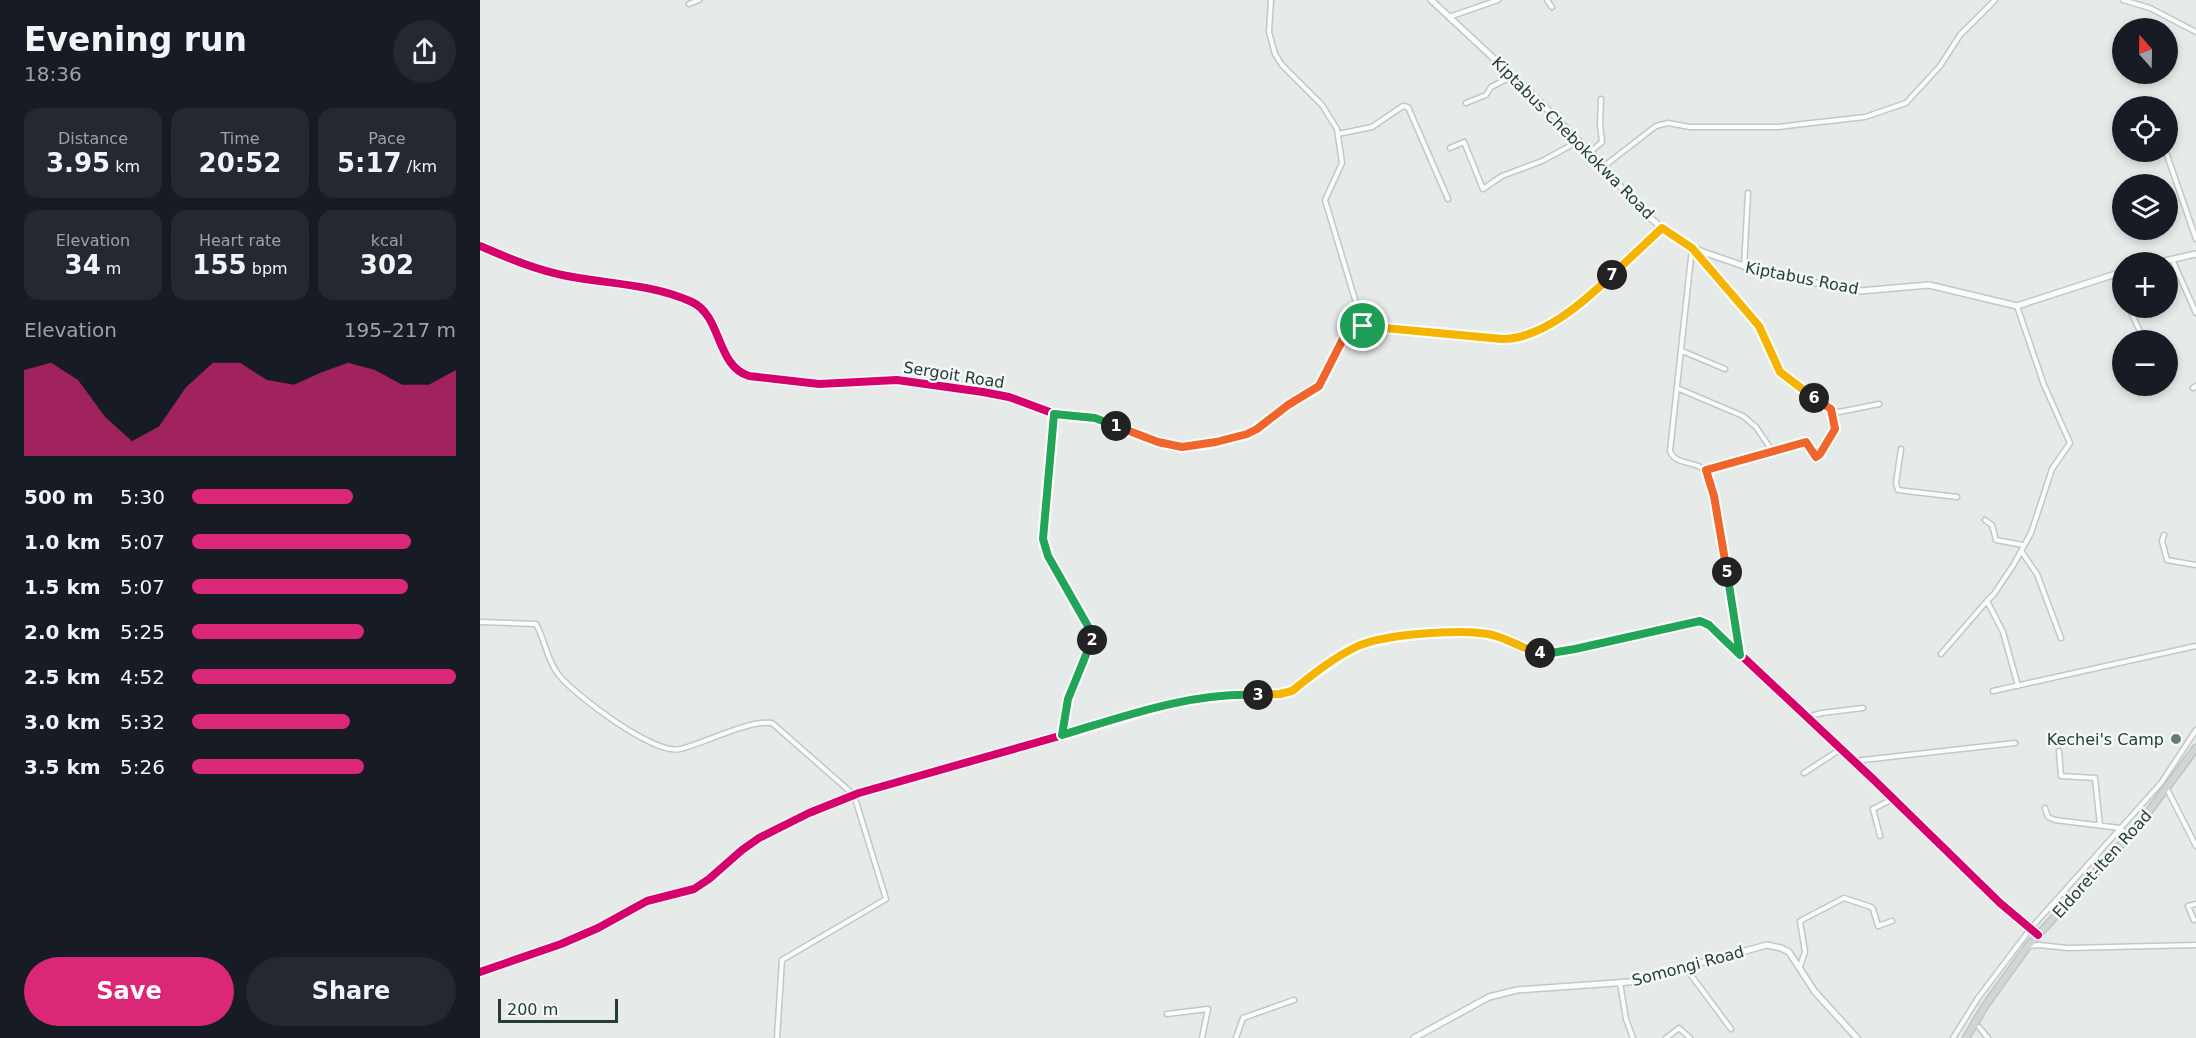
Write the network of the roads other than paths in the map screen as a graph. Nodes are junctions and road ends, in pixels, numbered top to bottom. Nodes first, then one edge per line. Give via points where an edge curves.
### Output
1 (699, 0) edge
2 (1271, 0) edge
3 (1431, 0) edge
4 (1498, 0) edge
5 (1547, 0) edge
6 (1995, 0) edge
7 (2123, 0) edge
8 (689, 4) dead end
9 (1552, 7) dead end
10 (1449, 17) junction
11 (2196, 32) edge
12 (1513, 76) junction
13 (1601, 99) dead end
14 (1466, 103) dead end
15 (1338, 134) junction
16 (1579, 141) junction
17 (1450, 148) dead end
18 (1590, 152) junction
19 (2169, 162) edge
20 (1603, 167) junction
21 (1748, 193) dead end
22 (1448, 199) dead end
23 (1662, 228) junction
24 (2196, 239) edge
25 (480, 246) edge
26 (1692, 248) junction
27 (2196, 254) edge
28 (2178, 258) edge
29 (1744, 267) junction
30 (2178, 272) edge
31 (2112, 276) edge
32 (2017, 306) junction
33 (2196, 313) edge
34 (1363, 326) junction
35 (1682, 351) junction
36 (1725, 369) dead end
37 (1677, 388) junction
38 (1879, 404) dead end
39 (1831, 409) junction
40 (1054, 414) junction
41 (1901, 449) dead end
42 (1773, 452) junction
43 (1706, 470) junction
44 (1957, 497) dead end
45 (1985, 520) dead end
46 (2164, 535) dead end
47 (2022, 548) junction
48 (2196, 565) edge
49 (1987, 601) junction
50 (480, 622) edge
51 (2061, 638) dead end
52 (2196, 646) edge
53 (1941, 654) dead end
54 (1740, 655) junction
55 (2018, 686) junction
56 (1993, 691) dead end
57 (1863, 708) dead end
58 (1807, 717) junction
59 (2196, 730) edge
60 (1062, 735) junction
61 (2014, 743) dead end
62 (2196, 748) edge
63 (1841, 749) junction
64 (2059, 751) dead end
65 (1853, 761) junction
66 (1804, 773) dead end
67 (2167, 789) junction
68 (854, 795) junction
69 (1893, 800) junction
70 (2045, 808) dead end
71 (2100, 825) junction
72 (2120, 828) junction
73 (2130, 835) junction
74 (1880, 836) dead end
75 (2196, 846) edge
76 (2196, 904) edge
77 (2194, 920) dead end
78 (1892, 921) dead end
79 (2031, 928) junction
80 (2038, 935) junction
81 (2196, 945) edge
82 (2028, 946) junction
83 (1800, 966) junction
84 (1685, 967) junction
85 (480, 972) edge
86 (1620, 984) junction
87 (1294, 1000) dead end
88 (1167, 1014) dead end
89 (1979, 1027) dead end
90 (1731, 1029) dead end
91 (777, 1038) edge
92 (1202, 1038) edge
93 (1236, 1038) edge
94 (1414, 1038) edge
95 (1633, 1038) edge
96 (1666, 1038) edge
97 (1689, 1038) edge
98 (1857, 1038) edge
99 (1953, 1038) edge
100 (1966, 1038) edge
101 (1988, 1038) edge

1 - 8 street
2 - 15 street via 1269,32 1275,54 1322,105
3 - 10 street, Kiptabus Chebokokwa Road
4 - 10 street
5 - 9 street
6 - 20 street via 1960,35 1940,66 1906,103 1865,117 1778,127 1663,124
7 - 11 street via 2150,8
10 - 12 street, Kiptabus Chebokokwa Road
12 - 14 street via 1491,87 1486,95
12 - 16 street, Kiptabus Chebokokwa Road
13 - 18 street via 1602,142
15 - 22 street via 1372,127 1408,106
15 - 34 street via 1342,163 1324,200
16 - 17 street via 1502,176 1483,189 1464,142
16 - 18 street, Kiptabus Chebokokwa Road
18 - 20 street, Kiptabus Chebokokwa Road
19 - 24 street
20 - 23 street, Kiptabus Chebokokwa Road
21 - 29 street
23 - 26 street, Kiptabus Road
23 - 34 street via 1594,292 1550,324 1524,337 1502,339
25 - 40 street, Sergoit Road via 535,268 628,284 692,302 704,309 734,366 749,376 819,384 914,381 1009,397
26 - 29 street, Kiptabus Road
26 - 35 street
26 - 39 street via 1759,326 1780,372
27 - 28 street
29 - 32 street, Kiptabus Road via 1860,291 1929,285
30 - 33 street
31 - 32 street
32 - 47 street via 2044,385 2070,443 2052,469
34 - 40 street, Sergoit Road via 1345,335 1315,390 1257,429 1234,438 1198,446 1174,446 1095,418
35 - 36 street
35 - 37 street
37 - 42 street via 1743,416
37 - 43 street via 1670,453 1676,460
38 - 39 street via 1839,412
39 - 42 street via 1835,429 1816,457 1806,442
40 - 60 street via 1043,539 1092,639 1068,699
41 - 44 street via 1896,483 1899,490
42 - 43 street
43 - 54 street via 1714,496
45 - 47 street via 1992,525 1996,540
46 - 48 street via 2167,560
47 - 49 street
47 - 51 street via 2037,574
49 - 53 street
49 - 55 street via 2003,632
50 - 68 street via 536,624 565,682 626,730 658,746 681,749 772,723
52 - 55 street
54 - 58 street
54 - 60 street via 1700,621 1551,653 1532,651 1497,636 1474,632 1402,636 1357,646 1287,693 1203,697
55 - 56 street
57 - 58 street
58 - 63 street
59 - 72 street via 2161,783
60 - 68 street
61 - 65 street
62 - 67 main road, Eldoret-Iten Road
63 - 65 street
63 - 66 street
64 - 71 street via 2061,776 2095,778
65 - 69 street
67 - 73 main road, Eldoret-Iten Road
67 - 75 street
68 - 85 street via 759,838 694,889 647,901 561,944
68 - 91 street via 886,899 782,960
69 - 74 street via 1873,809
69 - 79 street
70 - 71 street via 2048,817 2055,820
71 - 72 street
72 - 73 street
72 - 79 street
73 - 80 main road, Eldoret-Iten Road
76 - 77 street via 2188,906
78 - 83 street via 1878,926 1874,909 1844,898 1800,921 1805,952
79 - 80 street
79 - 99 street
80 - 82 main road, Eldoret-Iten Road
81 - 82 street
82 - 100 main road, Eldoret-Iten Road
83 - 84 street, Somongi Road via 1789,952 1767,945
83 - 98 street, Somongi Road via 1815,992
84 - 86 street, Somongi Road
84 - 90 street
86 - 94 street, Somongi Road via 1502,993
86 - 95 street
87 - 93 street via 1243,1018
88 - 92 street via 1208,1009
89 - 101 street
96 - 97 street via 1679,1028

